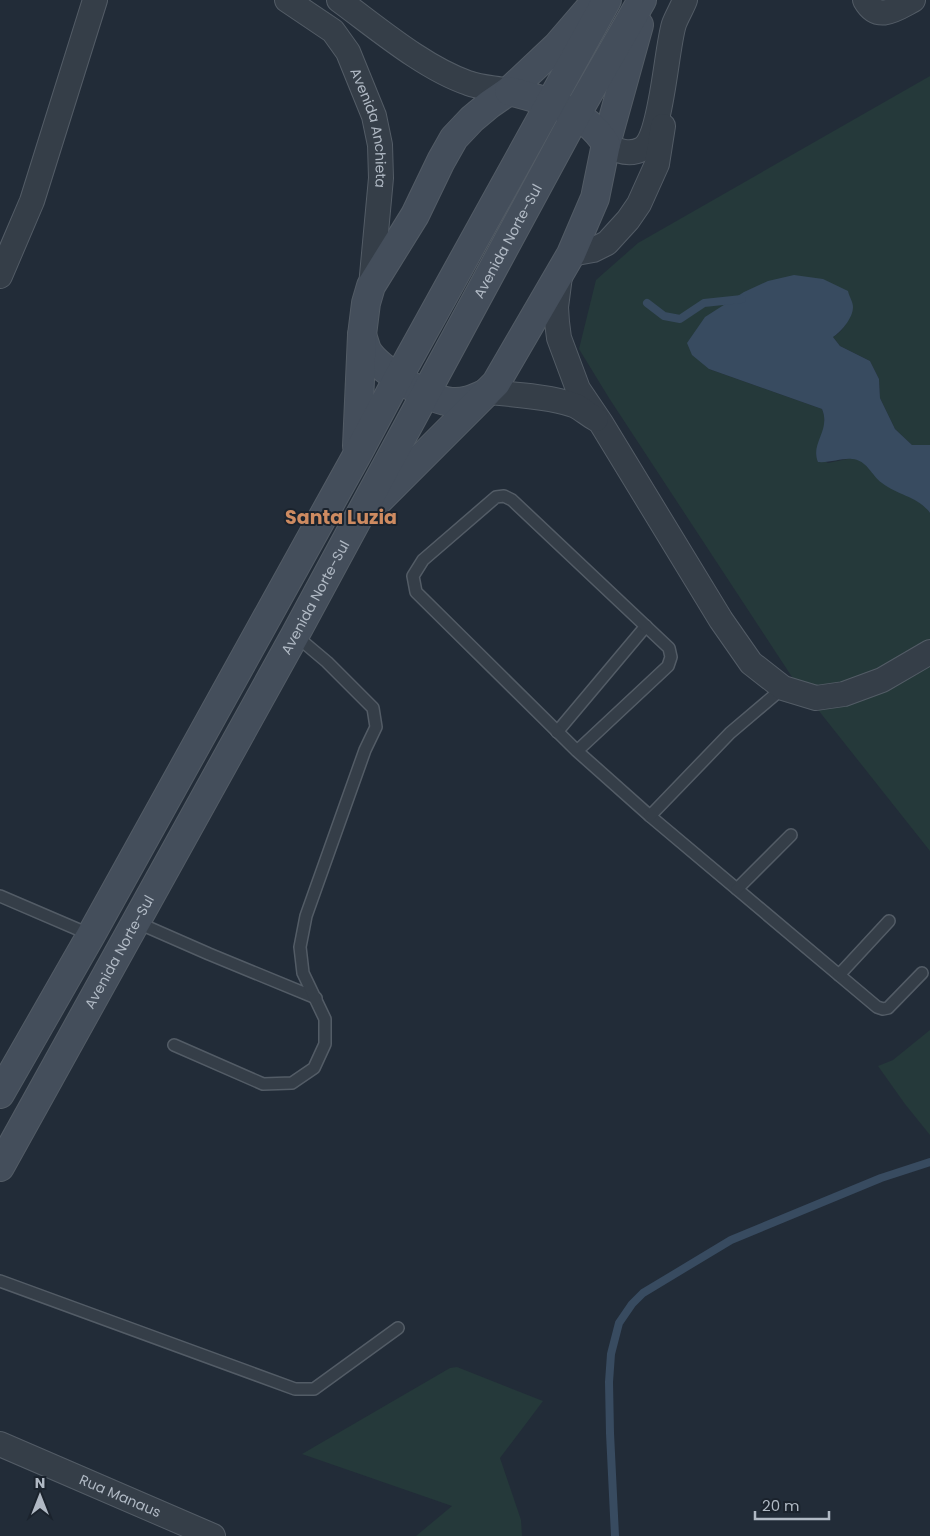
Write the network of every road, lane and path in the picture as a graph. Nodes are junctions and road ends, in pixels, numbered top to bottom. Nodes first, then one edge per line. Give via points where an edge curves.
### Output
1 (95, 0) edge
2 (287, 0) edge
3 (339, 0) edge
4 (598, 0) edge
5 (607, 0) edge
6 (642, 0) edge
7 (646, 0) edge
8 (685, 0) edge
9 (865, 0) edge
10 (913, 0) edge
11 (509, 91) junction
12 (550, 102) junction
13 (659, 106) junction
14 (576, 115) junction
15 (606, 144) junction
16 (566, 264) junction
17 (0, 276) edge
18 (371, 286) junction
19 (362, 335) junction
20 (398, 378) junction
21 (487, 392) junction
22 (425, 393) junction
23 (601, 423) junction
24 (357, 455) junction
25 (356, 522) junction
26 (646, 626) junction
27 (295, 635) junction
28 (930, 652) edge
29 (783, 688) junction
30 (557, 732) junction
31 (576, 751) junction
32 (650, 816) junction
33 (791, 835) dead end
34 (737, 889) junction
35 (0, 896) edge
36 (889, 921) dead end
37 (136, 922) junction
38 (90, 935) junction
39 (922, 973) dead end
40 (839, 975) junction
41 (316, 998) junction
42 (174, 1045) dead end
43 (0, 1094) edge
44 (0, 1167) edge
45 (0, 1280) edge
46 (398, 1328) dead end
47 (0, 1444) edge
48 (213, 1536) edge

1 - 17 street via 32,201
2 - 18 street, Avenida Anchieta via 333,31 348,52 374,116 380,145 381,178
3 - 11 street via 442,71 468,83
4 - 11 main road via 557,46
5 - 12 main road
6 - 14 main road, Avenida Norte-Sul
7 - 15 main road
8 - 13 street via 674,25
9 - 10 street via 869,7 882,13
11 - 12 main road
11 - 18 main road via 472,119 454,138 415,215
12 - 14 main road
12 - 20 main road
13 - 15 street via 652,136 641,150 618,151
13 - 16 street via 664,123 657,164 639,204 607,243
14 - 15 main road via 593,127
14 - 22 main road, Avenida Norte-Sul
15 - 16 main road via 595,198
16 - 21 main road via 508,364
16 - 23 street via 556,307 559,338 578,390
18 - 19 main road
19 - 20 main road via 367,350
19 - 24 main road
20 - 22 main road
20 - 24 main road
21 - 22 main road via 460,402 439,400
21 - 23 street via 576,406
21 - 25 main road
22 - 25 main road, Avenida Norte-Sul
23 - 29 street via 720,620 751,663
24 - 38 main road
25 - 27 main road, Avenida Norte-Sul
26 - 30 lane
26 - 30 lane via 504,496 496,497 423,560 413,576 416,592
26 - 31 lane via 669,648 668,666
27 - 37 main road, Avenida Norte-Sul
27 - 41 lane via 373,708 376,727 306,916 300,947 304,973
28 - 29 street via 882,680 844,694 816,698
29 - 32 lane via 730,733
30 - 31 lane
31 - 32 lane
32 - 34 lane
33 - 34 lane
34 - 40 lane
35 - 38 lane
36 - 40 lane
37 - 41 lane
37 - 44 main road, Avenida Norte-Sul
38 - 43 main road
39 - 40 lane via 888,1008 882,1009
41 - 42 lane via 324,1019 324,1044 314,1068 292,1083 263,1084
45 - 46 lane via 295,1389 314,1389
47 - 48 street, Rua Manaus

